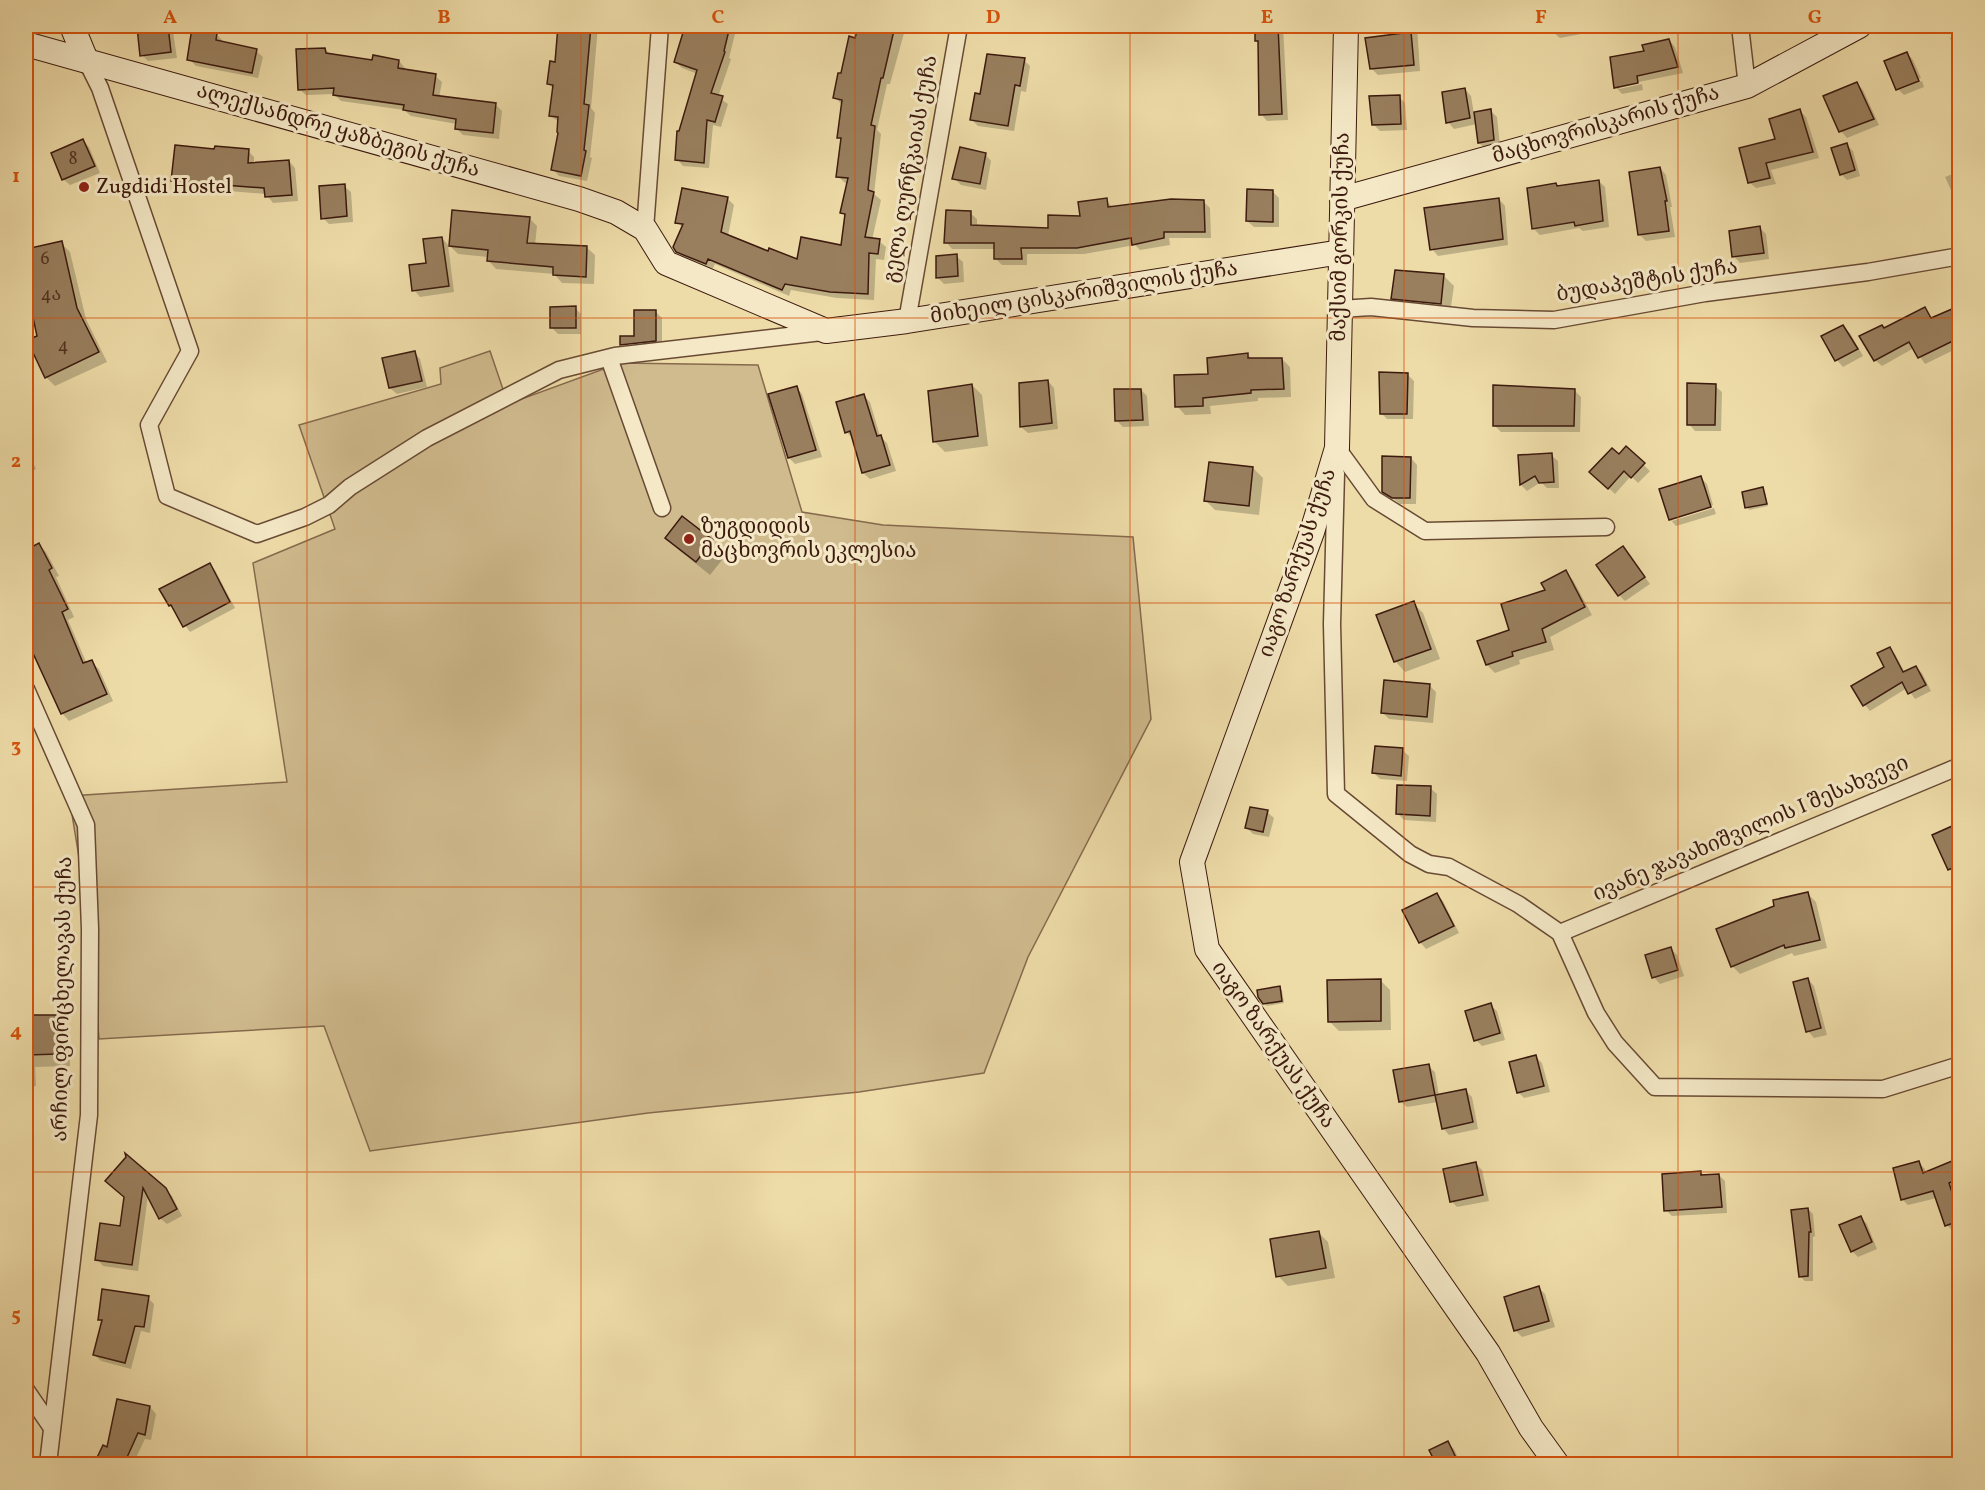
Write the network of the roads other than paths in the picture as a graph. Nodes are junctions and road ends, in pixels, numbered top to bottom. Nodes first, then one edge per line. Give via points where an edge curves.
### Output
1 (72, 26) edge
2 (86, 26) edge
3 (660, 26) edge
4 (959, 26) edge
5 (1346, 26) edge
6 (1740, 26) edge
7 (1859, 26) edge
8 (26, 44) edge
9 (86, 60) junction
10 (1746, 86) junction
11 (1342, 199) junction
12 (645, 229) junction
13 (1341, 252) junction
14 (1959, 256) edge
15 (1340, 309) junction
16 (907, 321) junction
17 (826, 331) junction
18 (609, 357) junction
19 (1337, 448) junction
20 (662, 508) dead end
21 (1606, 527) dead end
22 (26, 689) edge
23 (1959, 766) edge
24 (1560, 933) junction
25 (1959, 1065) edge
26 (26, 1390) edge
27 (52, 1428) junction
28 (48, 1464) edge
29 (1557, 1464) edge

1 - 9 street
2 - 9 street
3 - 12 street
4 - 16 street, გელა ღურწკაიას ქუჩა
5 - 11 street, მაქსიმ გორკის ქუჩა
6 - 10 street
7 - 10 street, მაცხოვრისკარის ქუჩა
8 - 9 street, ალექსანდრე ყაზბეგის ქუჩა
9 - 12 street, ალექსანდრე ყაზბეგის ქუჩა via 579,199 616,212
9 - 18 street via 100,88 190,351 149,425 167,496 256,534 329,505 427,438 559,370
10 - 11 street, მაცხოვრისკარის ქუჩა
11 - 13 street, მაქსიმ გორკის ქუჩა
12 - 17 street via 666,263
13 - 15 street, მაქსიმ გორკის ქუჩა
13 - 16 street, მიხეილ ცისკარიშვილის ქუჩა
14 - 15 street, ბუდაპეშტის ქუჩა via 1704,293 1554,320 1473,318 1371,307
15 - 19 street, მაქსიმ გორკის ქუჩა
16 - 17 street, მიხეილ ცისკარიშვილის ქუჩა
17 - 18 street
18 - 20 street
19 - 21 street via 1374,499 1425,531
19 - 24 street via 1332,624 1336,794 1410,854 1429,864 1449,867 1518,903
19 - 29 street, იაგო ზარქუას ქუჩა via 1312,532 1192,862 1207,950 1488,1353 1531,1428
22 - 27 street, არჩილ ფირცხელავას ქუჩა via 86,825 89,894 88,1115
23 - 24 street, ივანე ჯავახიშვილის I შესახვევი
24 - 25 street via 1596,1013 1615,1043 1655,1086 1883,1089
26 - 27 street
27 - 28 street, არჩილ ფირცხელავას ქუჩა

